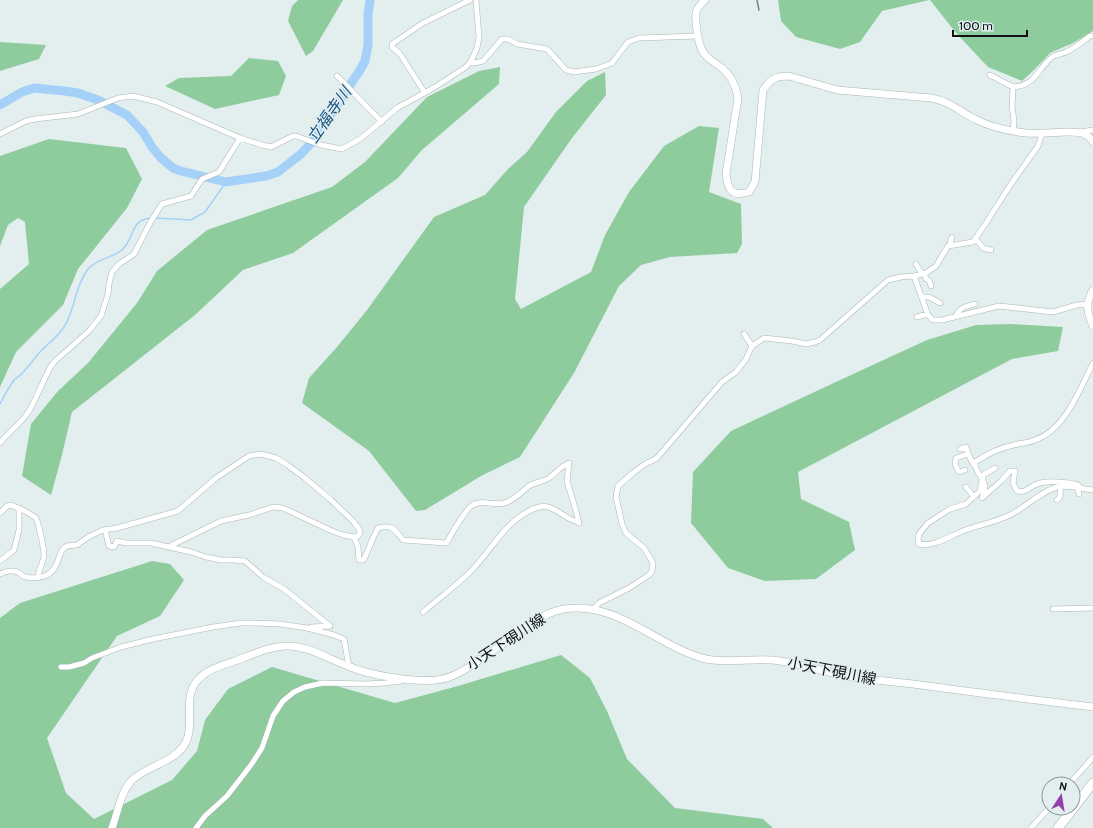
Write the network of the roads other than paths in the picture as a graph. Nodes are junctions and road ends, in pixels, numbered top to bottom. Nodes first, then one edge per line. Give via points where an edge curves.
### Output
1 (470, 0) edge
2 (476, 0) edge
3 (705, 0) edge
4 (698, 36) junction
5 (1093, 36) edge
6 (471, 61) junction
7 (990, 75) dead end
8 (337, 76) dead end
9 (1013, 87) junction
10 (425, 93) junction
11 (382, 122) junction
12 (1093, 130) edge
13 (1013, 131) junction
14 (1077, 132) junction
15 (0, 134) edge
16 (1042, 134) junction
17 (240, 138) junction
18 (1093, 142) edge
19 (952, 237) dead end
20 (976, 238) junction
21 (952, 246) junction
22 (991, 250) dead end
23 (916, 264) dead end
24 (923, 273) junction
25 (914, 276) junction
26 (930, 286) dead end
27 (1093, 290) edge
28 (922, 297) junction
29 (940, 303) dead end
30 (975, 304) dead end
31 (1087, 304) junction
32 (928, 314) junction
33 (956, 316) junction
34 (917, 318) dead end
35 (1093, 326) edge
36 (744, 334) dead end
37 (752, 346) junction
38 (1093, 363) edge
39 (0, 443) edge
40 (960, 449) dead end
41 (968, 454) junction
42 (974, 465) junction
43 (995, 468) dead end
44 (965, 470) dead end
45 (983, 479) junction
46 (966, 487) dead end
47 (1061, 487) junction
48 (1079, 490) junction
49 (1093, 490) edge
50 (974, 497) junction
51 (1057, 500) dead end
52 (19, 508) junction
53 (0, 513) edge
54 (105, 530) junction
55 (354, 537) junction
56 (168, 547) junction
57 (0, 561) edge
58 (0, 574) edge
59 (38, 578) junction
60 (1093, 608) edge
61 (1053, 609) dead end
62 (593, 610) junction
63 (422, 612) dead end
64 (307, 628) junction
65 (61, 667) dead end
66 (349, 667) junction
67 (422, 680) junction
68 (1093, 707) edge
69 (1093, 757) edge
70 (1091, 764) edge
71 (1078, 776) edge
72 (1093, 783) edge
73 (1042, 816) edge
74 (112, 828) edge
75 (196, 828) edge
76 (1031, 828) edge
77 (1058, 828) edge

1 - 10 street via 423,23 392,44
2 - 6 street via 479,37
3 - 4 main road via 696,13
4 - 6 street via 639,38 628,42 612,63 596,69 574,72 566,70 548,49 518,44 508,39 502,39 483,61
4 - 13 main road via 703,52 714,64 722,68 736,88 738,98 726,174 728,186 736,194 749,192 755,182 763,90 773,79 782,76 837,90 940,100 984,124
5 - 9 street via 1071,50 1054,56 1030,82
6 - 10 street via 466,67
7 - 9 street
8 - 11 street
9 - 13 street
10 - 11 street via 396,108
11 - 17 street via 342,149 296,136 271,147
12 - 14 street
13 - 16 main road
14 - 16 main road
14 - 18 main road via 1084,134
15 - 17 street via 26,121 78,114 118,98 133,96 157,102
16 - 20 street via 1038,146
17 - 39 street via 219,172 202,179 191,196 162,204 134,254 112,272 101,316 51,366 29,411
19 - 21 street
20 - 21 street via 973,242
20 - 22 street via 983,248
21 - 24 street via 948,246 936,266
23 - 24 street
24 - 25 street
24 - 26 street
25 - 28 street
25 - 37 street via 888,280 820,340 806,344 764,338
27 - 31 main road
28 - 29 street via 929,297
28 - 32 street
30 - 33 street via 963,307
31 - 33 street via 1053,312 999,306
31 - 35 main road
32 - 33 street via 934,320
32 - 34 street
36 - 37 street
37 - 62 street via 736,372 722,382 657,458 645,464 618,486 616,497 622,524 626,532 650,556 653,563 652,571 629,588 599,603
38 - 42 street via 1060,423 1048,434 1035,440 997,449
40 - 41 street via 966,447
41 - 42 street
41 - 44 street via 956,458 955,464 959,472
42 - 45 street
43 - 45 street via 983,475
45 - 48 street via 985,487 982,498 1010,471 1015,471 1013,483 1017,492 1022,492 1037,483 1057,482 1078,485
45 - 50 street via 980,491
46 - 50 street
47 - 48 street via 1070,486
47 - 50 street via 1042,494 1001,520 933,543 920,544 919,534 928,523 966,504
47 - 51 street
48 - 49 street
52 - 53 street via 8,505
52 - 57 street via 19,530 14,550
52 - 59 street via 37,520 44,555
54 - 55 street via 178,511 216,478 248,456 261,454 286,464 331,500 359,529 360,533
54 - 56 street via 109,546 114,547 117,541
54 - 59 street via 88,537 77,546 64,547 54,569 46,576
55 - 56 street via 332,531 283,508 274,507 221,521
55 - 63 street via 360,560 365,558 378,528 386,526 392,527 403,540 446,543 471,506 486,502 503,504 528,487 544,481 569,463 567,481 579,523 545,506 522,515 511,523 470,572
56 - 64 street via 222,560 245,561 330,626
58 - 59 street via 12,571 24,577
60 - 61 street
62 - 67 main road, 小天下硯川線 via 562,609 548,614 453,676 440,680
62 - 68 main road, 小天下硯川線 via 624,620 694,656 710,660 780,661 854,678
64 - 65 street via 252,623 213,627 154,638 121,647 84,663
64 - 66 street via 344,639
66 - 67 main road, 小天下硯川線 via 371,673
66 - 74 main road, 小天下硯川線 via 304,647 286,646 217,667 202,676 190,694 190,726 182,749 173,757 132,780 122,796
67 - 75 street via 323,684 294,692 282,701 273,716 262,748 251,765 227,796
69 - 70 street
70 - 71 street
72 - 77 highway
73 - 76 street

